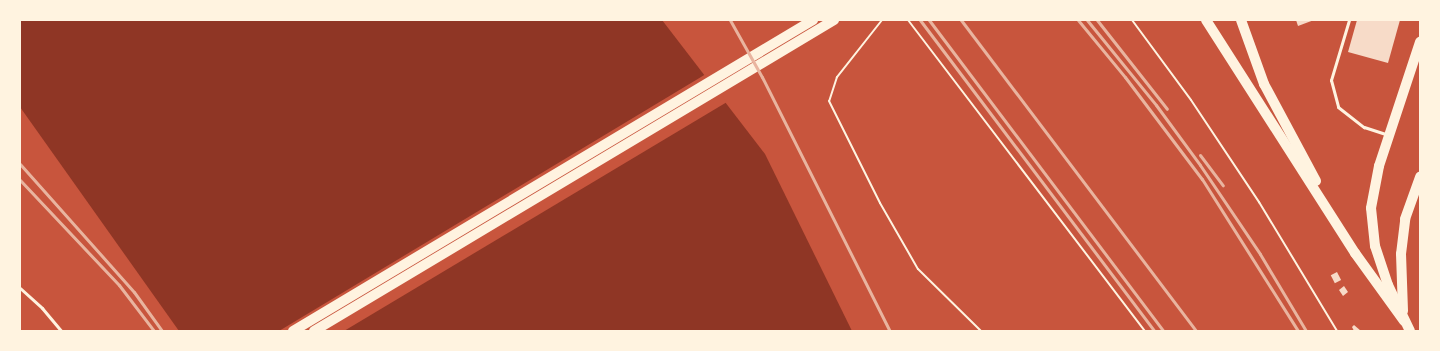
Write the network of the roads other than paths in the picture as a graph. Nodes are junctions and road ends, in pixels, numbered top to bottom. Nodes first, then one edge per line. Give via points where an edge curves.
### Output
1 (813, 20) edge
2 (834, 20) edge
3 (1206, 20) edge
4 (1241, 20) edge
5 (1349, 20) edge
6 (1420, 42) edge
7 (1389, 135) junction
8 (1420, 177) edge
9 (1355, 253) junction
10 (20, 288) edge
11 (1404, 321) junction
12 (61, 331) edge
13 (293, 331) edge
14 (314, 331) edge
15 (1410, 331) edge

1 - 13 main road
2 - 14 main road
3 - 9 main road
4 - 9 main road via 1264,84
5 - 7 lane via 1331,80 1338,107 1364,127
6 - 7 main road
7 - 11 main road via 1378,166 1371,208 1375,246
8 - 11 main road via 1405,219 1401,254
9 - 11 main road
10 - 12 lane via 42,308
11 - 15 main road

